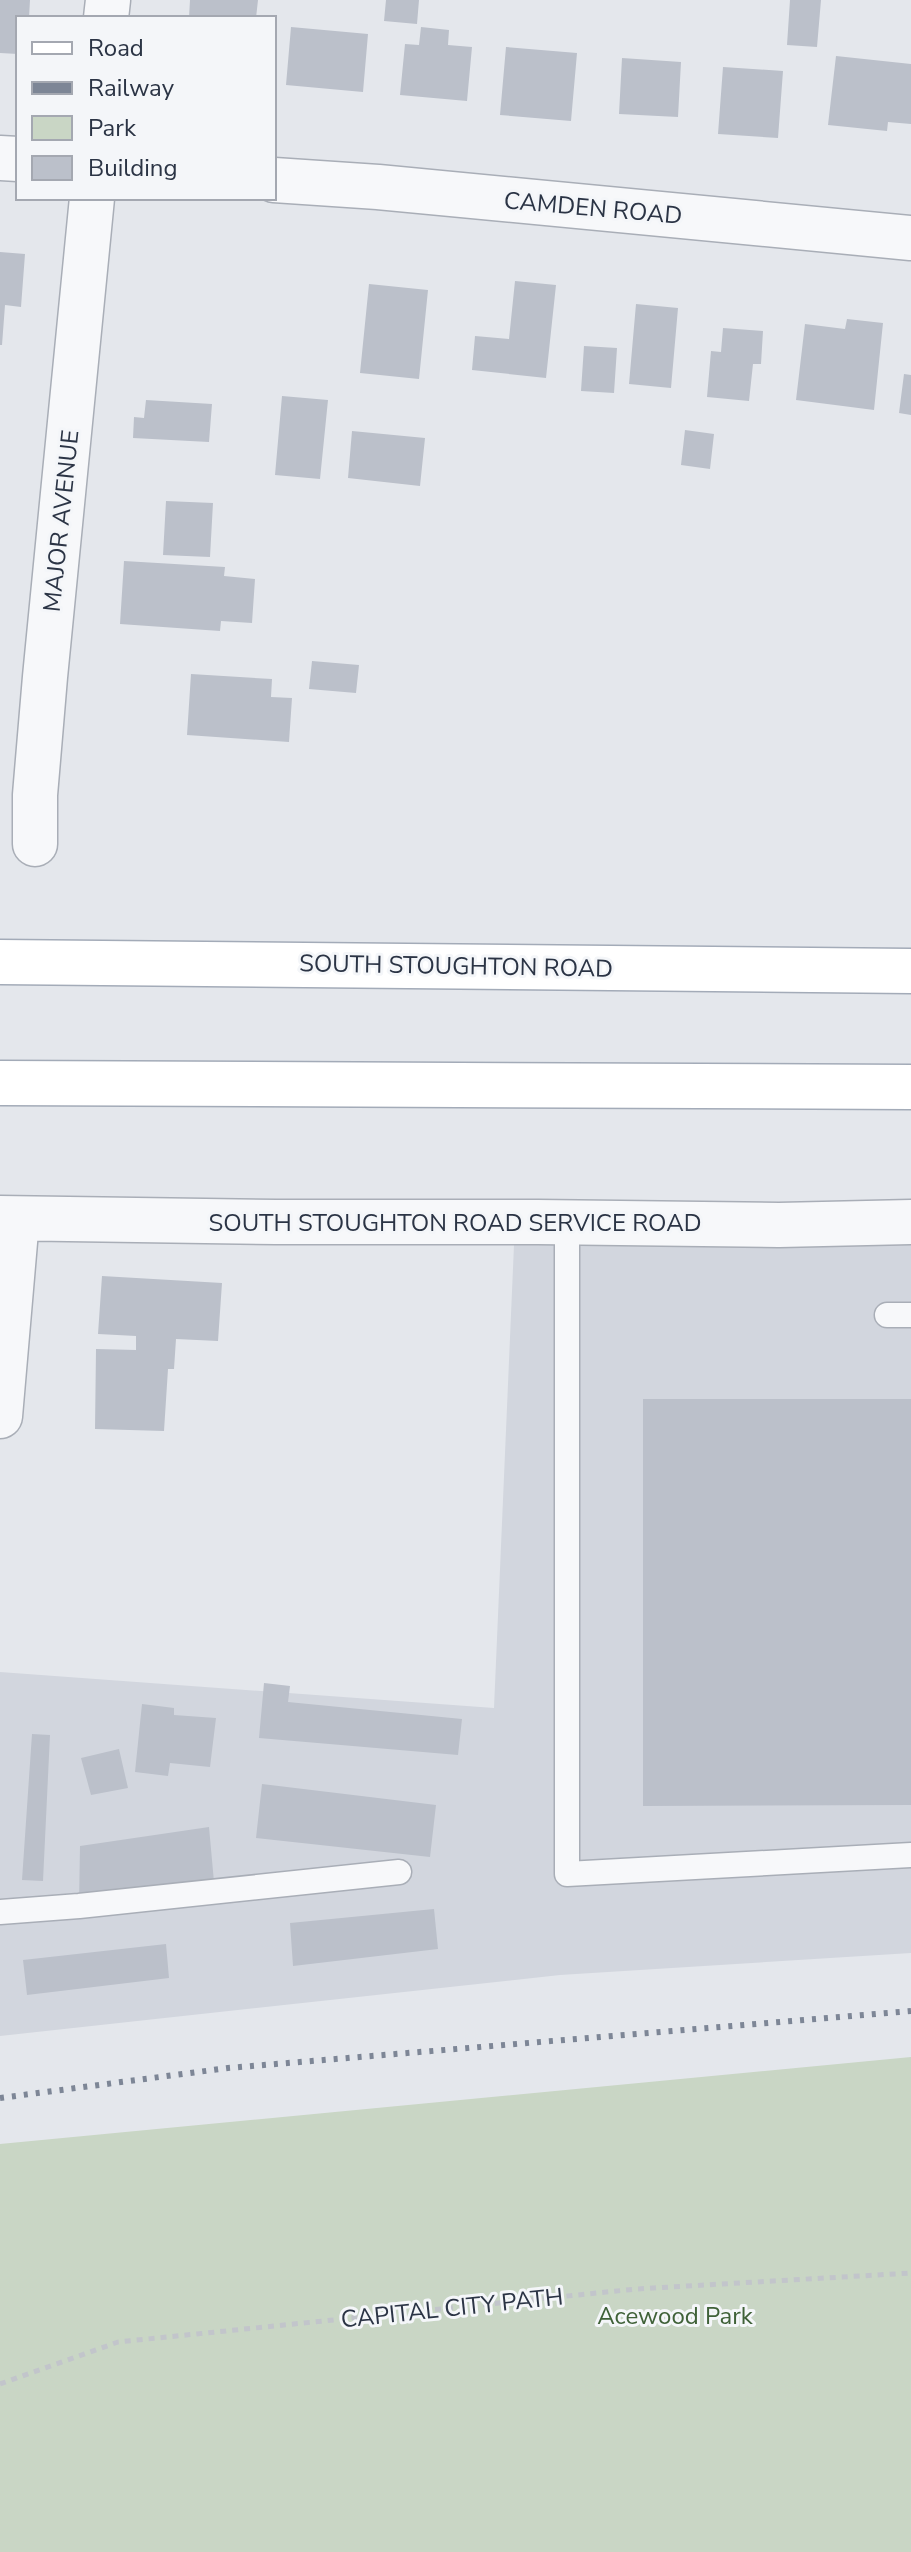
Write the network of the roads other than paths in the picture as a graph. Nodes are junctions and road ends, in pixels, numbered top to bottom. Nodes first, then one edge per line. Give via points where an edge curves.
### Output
1 (276, 180) edge
2 (92, 200) edge
3 (911, 238) edge
4 (35, 844) dead end
5 (0, 962) edge
6 (911, 971) edge
7 (0, 1083) edge
8 (911, 1087) edge
9 (9, 1218) edge
10 (567, 1222) junction
11 (911, 1222) edge
12 (0, 1416) edge
13 (911, 1855) edge
14 (399, 1872) dead end
15 (0, 1912) edge

1 - 3 street, CAMDEN ROAD
2 - 4 street, MAJOR AVENUE via 45,677
5 - 6 main road, SOUTH STOUGHTON ROAD
7 - 8 main road
9 - 10 street, SOUTH STOUGHTON ROAD SERVICE ROAD
9 - 12 street
10 - 11 street, SOUTH STOUGHTON ROAD SERVICE ROAD
10 - 13 lane via 567,1874
14 - 15 lane

